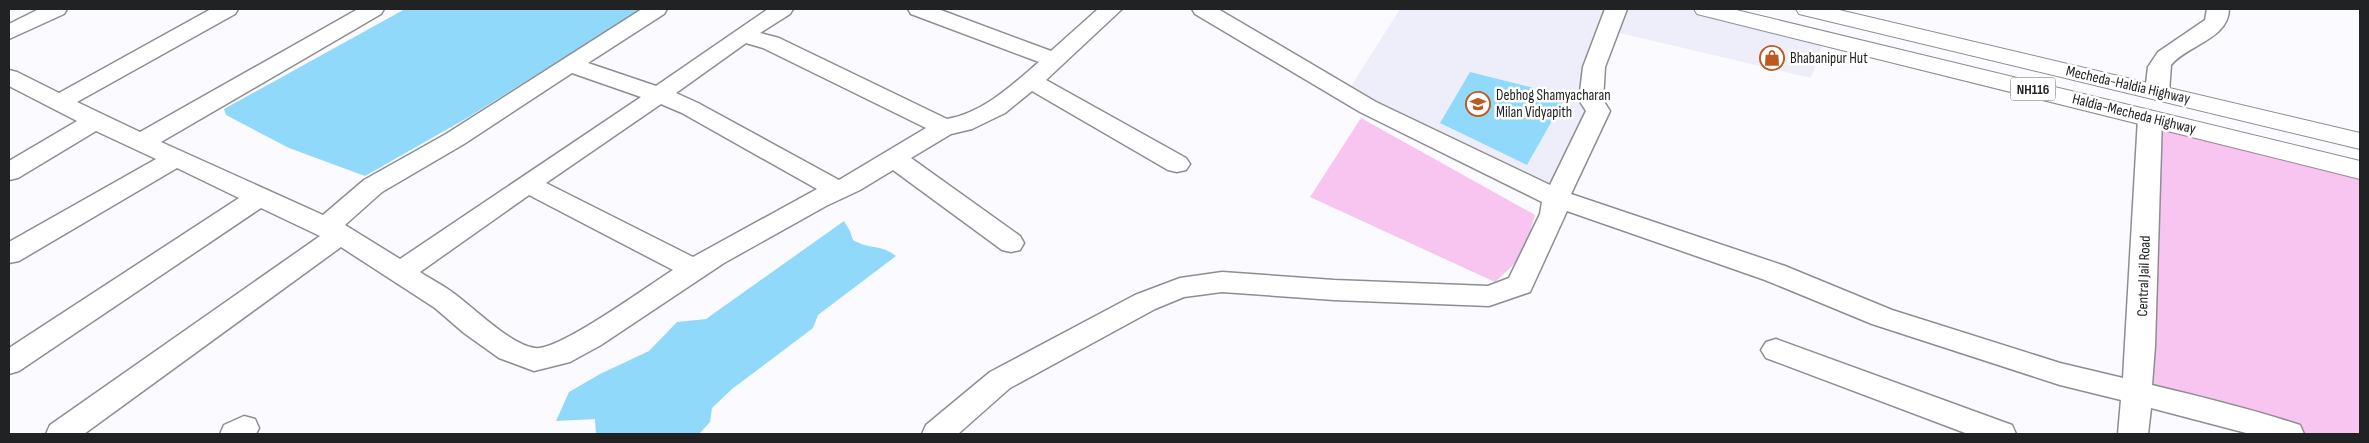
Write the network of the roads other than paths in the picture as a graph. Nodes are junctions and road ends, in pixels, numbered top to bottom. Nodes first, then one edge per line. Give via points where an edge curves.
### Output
1 (227, 9) edge
2 (373, 9) edge
3 (656, 9) edge
4 (782, 9) edge
5 (919, 9) edge
6 (1111, 9) edge
7 (1203, 9) edge
8 (1616, 9) edge
9 (1705, 9) edge
10 (1807, 9) edge
11 (2218, 9) edge
12 (48, 10) edge
13 (9, 32) edge
14 (742, 35) junction
15 (1054, 60) junction
16 (570, 65) junction
17 (1031, 82) junction
18 (20, 83) edge
19 (2157, 92) junction
20 (659, 95) junction
21 (9, 100) edge
22 (59, 103) junction
23 (2150, 118) junction
24 (94, 121) junction
25 (944, 126) junction
26 (2360, 140) edge
27 (142, 142) junction
28 (176, 158) junction
29 (894, 159) junction
30 (1177, 164) dead end
31 (2360, 170) edge
32 (9, 172) edge
33 (528, 184) junction
34 (838, 190) junction
35 (257, 198) junction
36 (1556, 198) junction
37 (332, 231) junction
38 (1011, 243) dead end
39 (9, 254) edge
40 (694, 269) junction
41 (400, 273) junction
42 (1776, 350) dead end
43 (9, 363) edge
44 (2138, 392) junction
45 (61, 434) edge
46 (937, 434) edge
47 (2001, 434) edge
48 (2133, 434) edge
49 (2289, 434) edge

1 - 22 street
2 - 27 street
3 - 16 street
4 - 14 street
5 - 15 street
6 - 15 street
7 - 36 street via 1368,108
8 - 36 street via 1594,67 1591,100 1598,111
9 - 23 highway, Haldia-Mecheda Highway / NH116
10 - 19 highway, Mecheda-Haldia Highway / NH116
11 - 19 street via 2217,19 2210,27 2171,51 2163,60 2159,66
12 - 13 street
14 - 20 street
14 - 25 street via 771,43
15 - 17 street
16 - 20 street
16 - 37 street via 456,139 373,186
17 - 25 street via 997,108 963,124
17 - 30 street
18 - 21 street
18 - 22 street
19 - 26 highway, Mecheda-Haldia Highway / NH116
20 - 33 street
20 - 34 street via 690,108
22 - 24 street
23 - 31 highway, Haldia-Mecheda Highway / NH116
23 - 44 street, Central Jail Road
24 - 27 street
24 - 32 street
25 - 29 street
27 - 28 street
28 - 35 street
28 - 39 street
29 - 34 street
29 - 38 street
33 - 40 street
33 - 41 street
34 - 40 street
35 - 37 street
35 - 43 street
36 - 44 street via 1775,273 1882,317 2060,374
36 - 46 street via 1553,214 1520,285 1489,296 1222,282 1180,288 1145,302 1000,380
37 - 41 street
37 - 45 street via 303,264
40 - 41 street via 591,337 560,354 534,360 509,350 445,301
42 - 47 street
44 - 48 street, Central Jail Road
44 - 49 street

